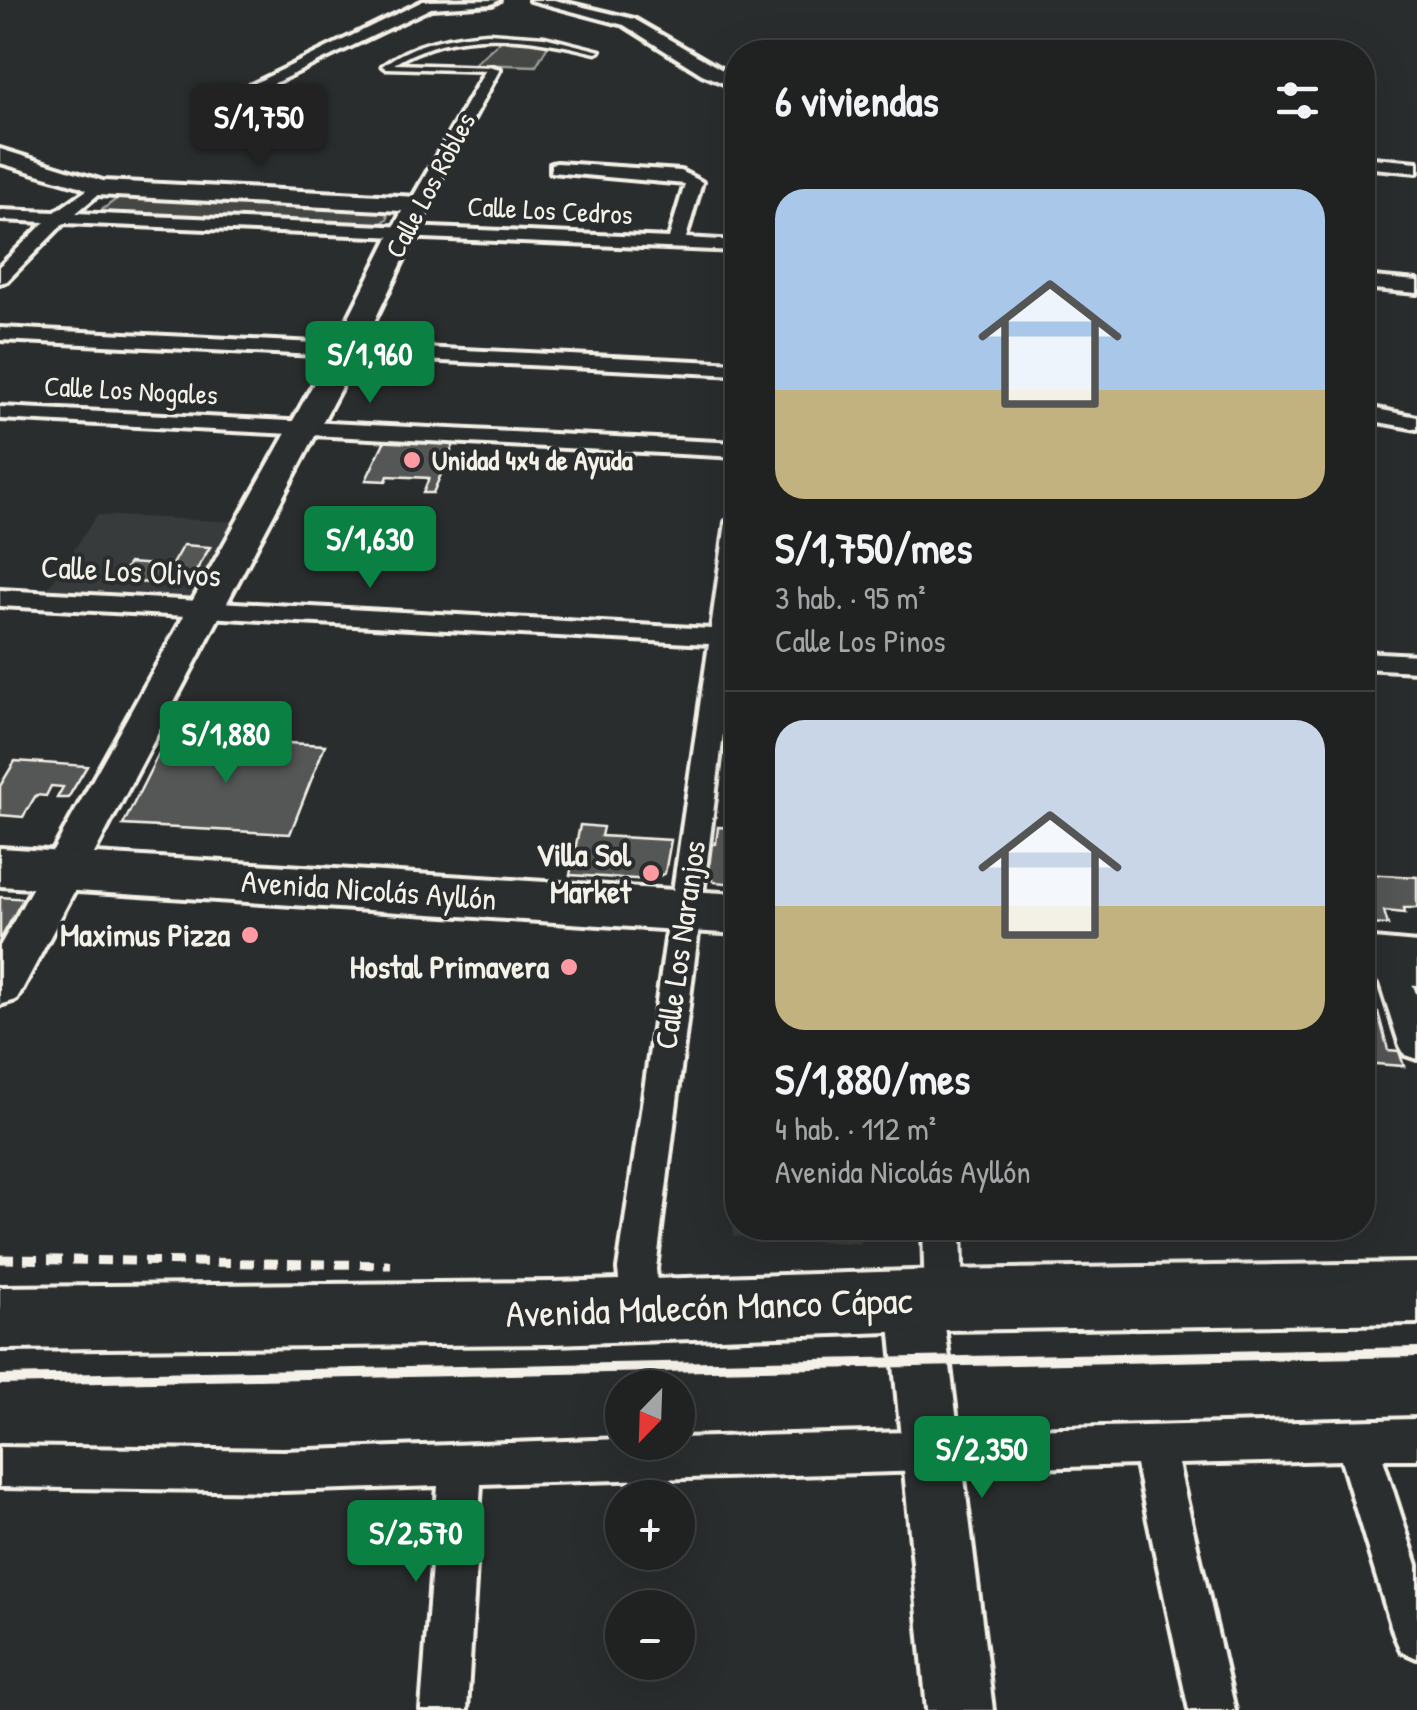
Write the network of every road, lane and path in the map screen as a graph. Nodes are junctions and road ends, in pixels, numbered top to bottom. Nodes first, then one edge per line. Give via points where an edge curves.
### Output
1 (492, 0) edge
2 (537, 0) edge
3 (596, 51) dead end
4 (493, 69) joint
5 (725, 79) edge
6 (253, 88) dead end
7 (0, 156) edge
8 (1375, 163) edge
9 (1417, 167) edge
10 (557, 168) dead end
11 (97, 188) junction
12 (0, 214) edge
13 (60, 217) junction
14 (411, 217) junction
15 (676, 243) junction
16 (725, 245) edge
17 (0, 277) edge
18 (1375, 283) edge
19 (1417, 287) edge
20 (0, 334) edge
21 (346, 349) junction
22 (725, 367) edge
23 (0, 413) edge
24 (1375, 415) edge
25 (1417, 423) edge
26 (302, 429) junction
27 (725, 449) edge
28 (0, 598) edge
29 (205, 610) junction
30 (725, 638) edge
31 (1375, 661) edge
32 (1417, 663) edge
33 (725, 667) edge
34 (0, 866) edge
35 (63, 872) junction
36 (684, 909) junction
37 (725, 913) edge
38 (1390, 961) edge
39 (0, 988) edge
40 (1417, 1046) edge
41 (940, 1240) edge
42 (0, 1258) edge
43 (398, 1265) dead end
44 (1417, 1294) edge
45 (930, 1301) junction
46 (641, 1309) junction
47 (0, 1318) edge
48 (1417, 1439) edge
49 (1356, 1441) junction
50 (1153, 1446) junction
51 (931, 1449) junction
52 (461, 1466) junction
53 (0, 1467) edge
54 (1417, 1635) edge
55 (444, 1710) edge
56 (960, 1710) edge
57 (1212, 1710) edge

1 - 6 street via 428,4
2 - 5 street via 628,22
3 - 4 lane via 546,37 492,35 426,44 386,66
4 - 14 street, Calle Los Robles
7 - 11 street
8 - 9 street
10 - 15 street via 694,182
11 - 13 street
11 - 14 street
12 - 13 street, Calle Los Cedros
13 - 14 street, Calle Los Cedros
13 - 17 street
14 - 15 street, Calle Los Cedros
14 - 21 street, Calle Los Robles
15 - 16 street, Calle Los Cedros
18 - 19 street
20 - 21 street
21 - 22 street
21 - 26 street, Calle Los Robles
23 - 26 street, Calle Los Nogales
24 - 25 street
26 - 27 street, Calle Los Nogales
26 - 29 street, Calle Los Robles
28 - 29 street, Calle Los Olivos
29 - 30 street, Calle Los Olivos
29 - 35 street, Calle Los Robles
31 - 32 street
33 - 36 street, Calle Los Naranjos
34 - 35 highway, Avenida Nicolás Ayllón
35 - 36 highway, Avenida Nicolás Ayllón
35 - 39 street, Calle Los Robles
36 - 37 highway, Avenida Nicolás Ayllón
36 - 46 street, Calle Los Naranjos via 637,1268
38 - 40 street
41 - 45 street
42 - 43 path
44 - 45 highway, Avenida Malecón Manco Cápac
45 - 46 highway, Avenida Malecón Manco Cápac
45 - 51 street
46 - 47 highway, Avenida Malecón Manco Cápac
48 - 49 street
49 - 50 street
49 - 54 street
50 - 51 street
50 - 57 street
51 - 52 street
51 - 56 street
52 - 53 street
52 - 55 street

